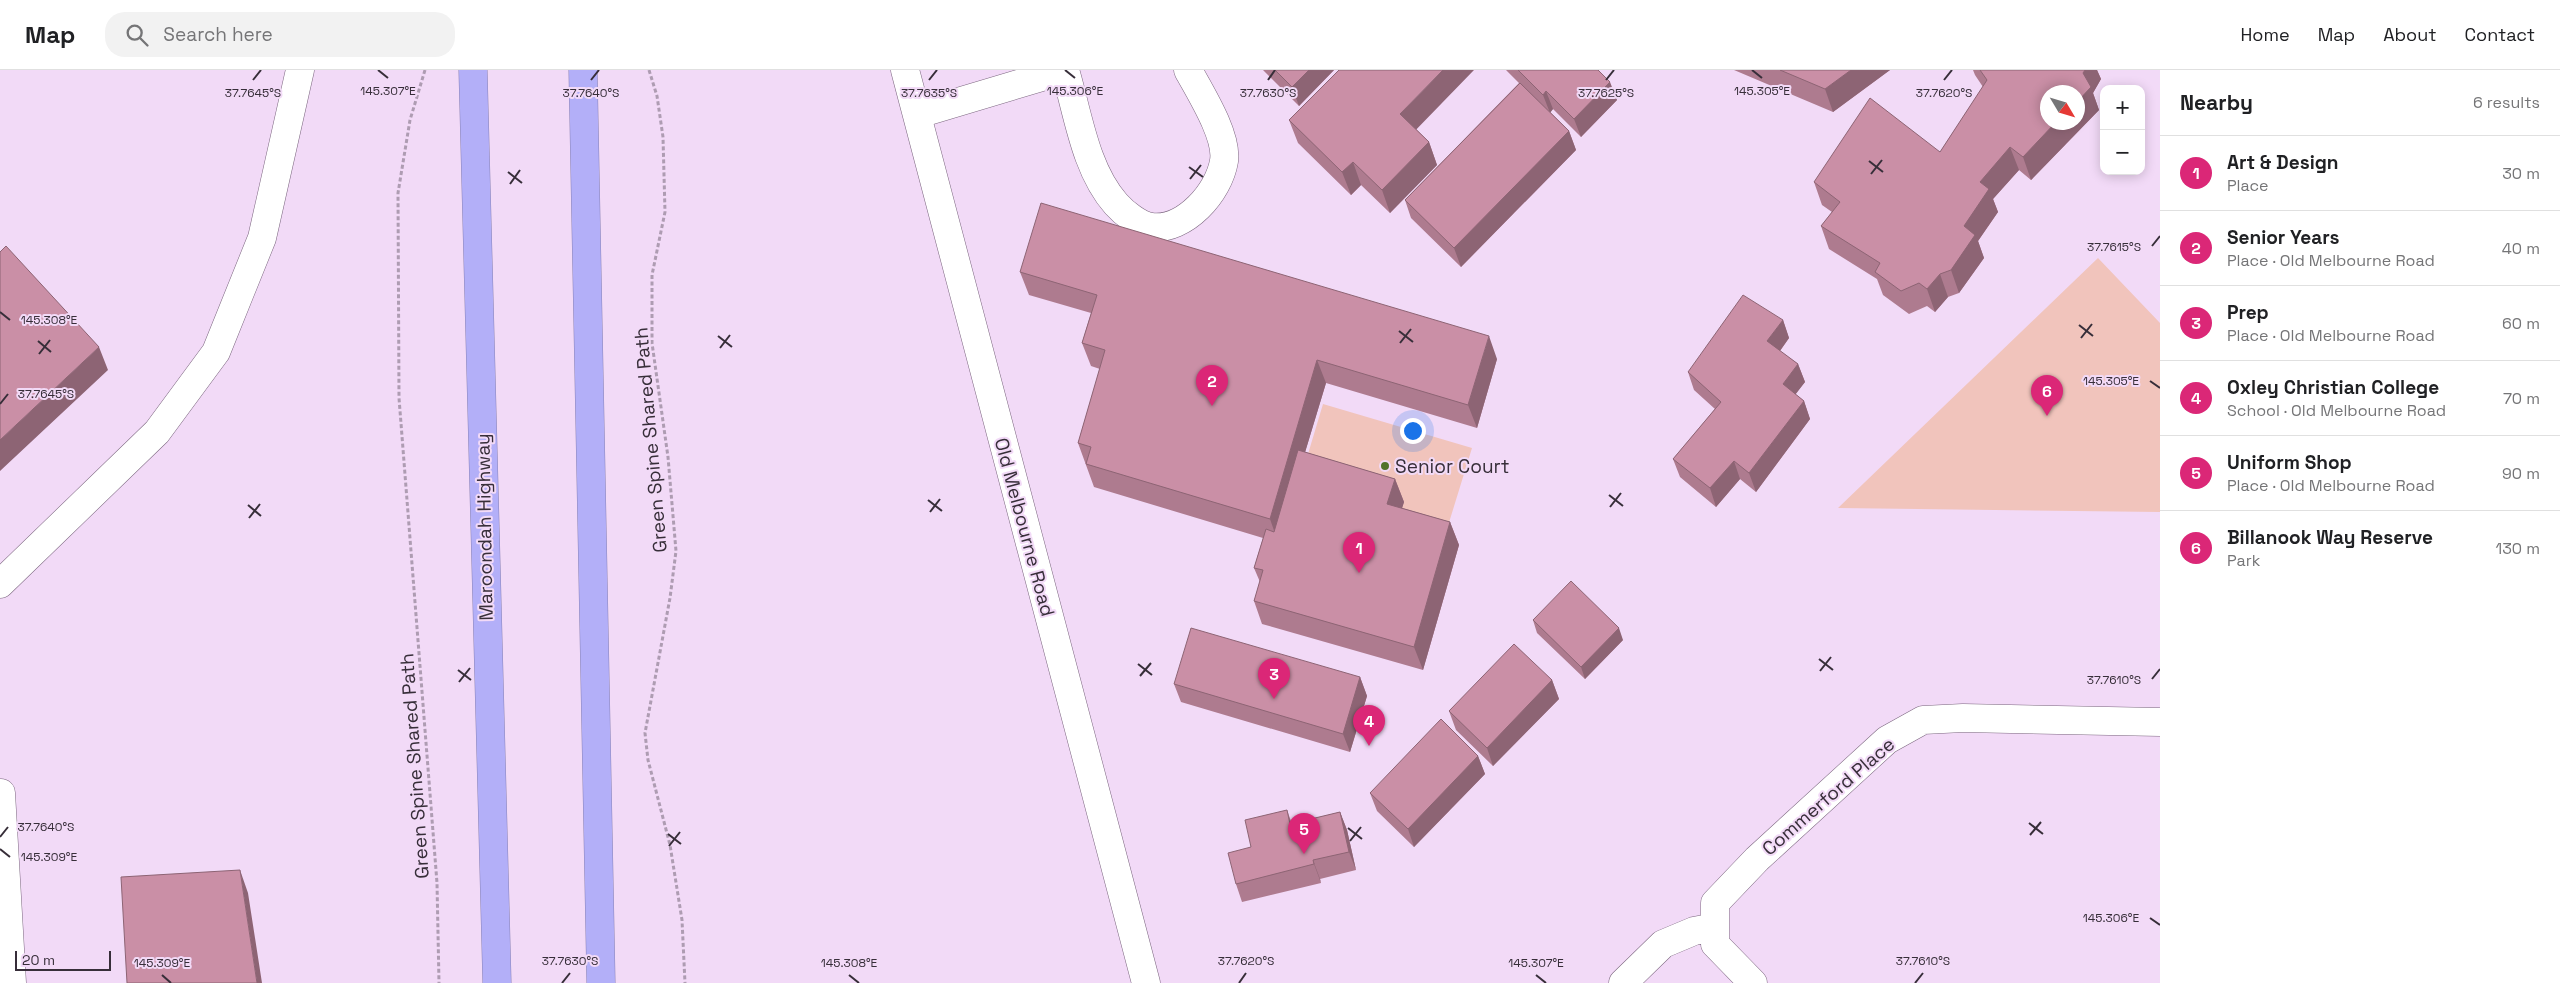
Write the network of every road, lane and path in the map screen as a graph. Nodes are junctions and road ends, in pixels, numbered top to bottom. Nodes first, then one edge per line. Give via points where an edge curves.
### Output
1 (300, 70) edge
2 (424, 70) edge
3 (473, 70) edge
4 (583, 70) edge
5 (649, 70) edge
6 (906, 70) edge
7 (1065, 70) edge
8 (1188, 70) edge
9 (918, 114) junction
10 (0, 584) edge
11 (2160, 722) edge
12 (0, 792) edge
13 (1715, 927) junction
14 (12, 983) edge
15 (438, 983) edge
16 (497, 983) edge
17 (601, 983) edge
18 (684, 983) edge
19 (1146, 983) edge
20 (1624, 983) edge
21 (1753, 983) edge

1 - 10 street via 262,238 216,352 157,432
2 - 15 path, Green Spine Shared Path via 410,120 398,194 399,398 437,883
3 - 16 highway, Maroondah Highway
4 - 17 highway
5 - 18 path, Green Spine Shared Path via 657,96 663,137 664,212 652,275 652,343 668,457 676,551 645,733 648,760 670,845 682,920
6 - 9 street, Old Melbourne Road
7 - 8 street via 1092,162 1101,181 1116,204 1132,218 1151,227 1170,225 1208,200 1225,160 1222,141 1209,108
7 - 9 street
9 - 19 street, Old Melbourne Road
11 - 13 street, Commerford Place via 1923,720 1887,740 1757,859 1715,904
12 - 14 street
13 - 20 street via 1694,931 1663,944
13 - 21 street, Commerford Place via 1715,944

